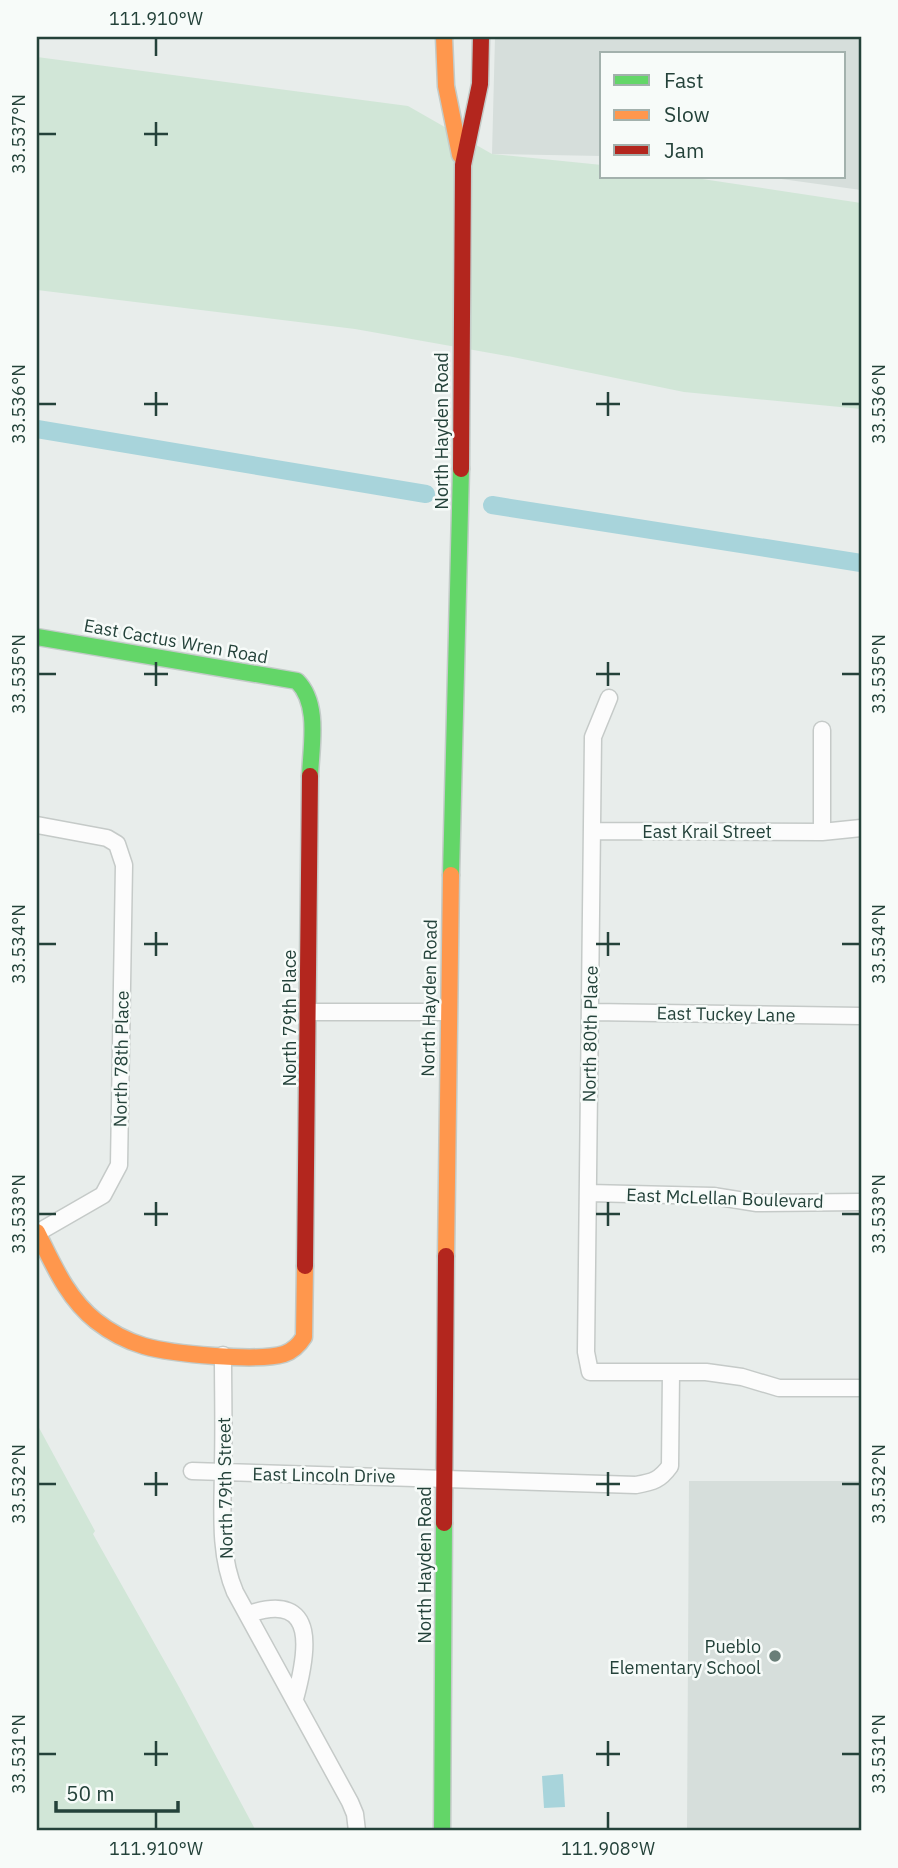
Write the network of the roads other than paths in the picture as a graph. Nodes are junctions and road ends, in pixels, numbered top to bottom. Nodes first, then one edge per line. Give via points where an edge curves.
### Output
1 (444, 37) edge
2 (481, 37) edge
3 (463, 165) junction
4 (37, 637) edge
5 (306, 690) joint
6 (609, 698) dead end
7 (822, 730) dead end
8 (37, 825) edge
9 (861, 828) edge
10 (592, 831) junction
11 (822, 832) junction
12 (308, 1012) junction
13 (448, 1012) junction
14 (591, 1012) junction
15 (861, 1016) edge
16 (589, 1193) junction
17 (861, 1202) edge
18 (37, 1233) edge
19 (223, 1355) junction
20 (671, 1373) junction
21 (861, 1388) edge
22 (192, 1471) dead end
23 (223, 1473) junction
24 (444, 1478) junction
25 (249, 1614) junction
26 (295, 1699) junction
27 (357, 1831) edge
28 (442, 1831) edge

1 - 3 main road, North Hayden Road via 446,86
2 - 3 main road, North Hayden Road via 480,84
3 - 13 main road, North Hayden Road via 460,540
4 - 5 main road, East Cactus Wren Road via 297,681
5 - 12 main road, North 79th Place via 311,708
6 - 10 street, North 80th Place via 593,737
7 - 11 street
8 - 18 street, North 78th Place via 99,836 117,844 124,865 119,1165 103,1195
9 - 11 street, East Krail Street
10 - 11 street, East Krail Street
10 - 14 street, North 80th Place
12 - 13 street
12 - 19 main road, North 79th Place via 304,1338 289,1353 275,1356
13 - 24 main road, North Hayden Road
14 - 15 street, East Tuckey Lane
14 - 16 street, North 80th Place
16 - 17 street, East McLellan Boulevard via 713,1196 757,1203
16 - 20 street, North 80th Place via 586,1352 590,1372
18 - 19 main road via 76,1302 114,1334 177,1355
19 - 23 street, North 79th Street
20 - 21 street via 742,1377 779,1388
20 - 24 street, East Lincoln Drive via 670,1466 654,1482
22 - 23 street, East Lincoln Drive
23 - 24 street, East Lincoln Drive
23 - 25 street, North 79th Street via 224,1557 235,1592
24 - 28 main road, North Hayden Road
25 - 26 street, North 79th Street
25 - 26 street via 269,1608 290,1610 300,1620 303,1668
26 - 27 street, North 79th Street via 351,1802

